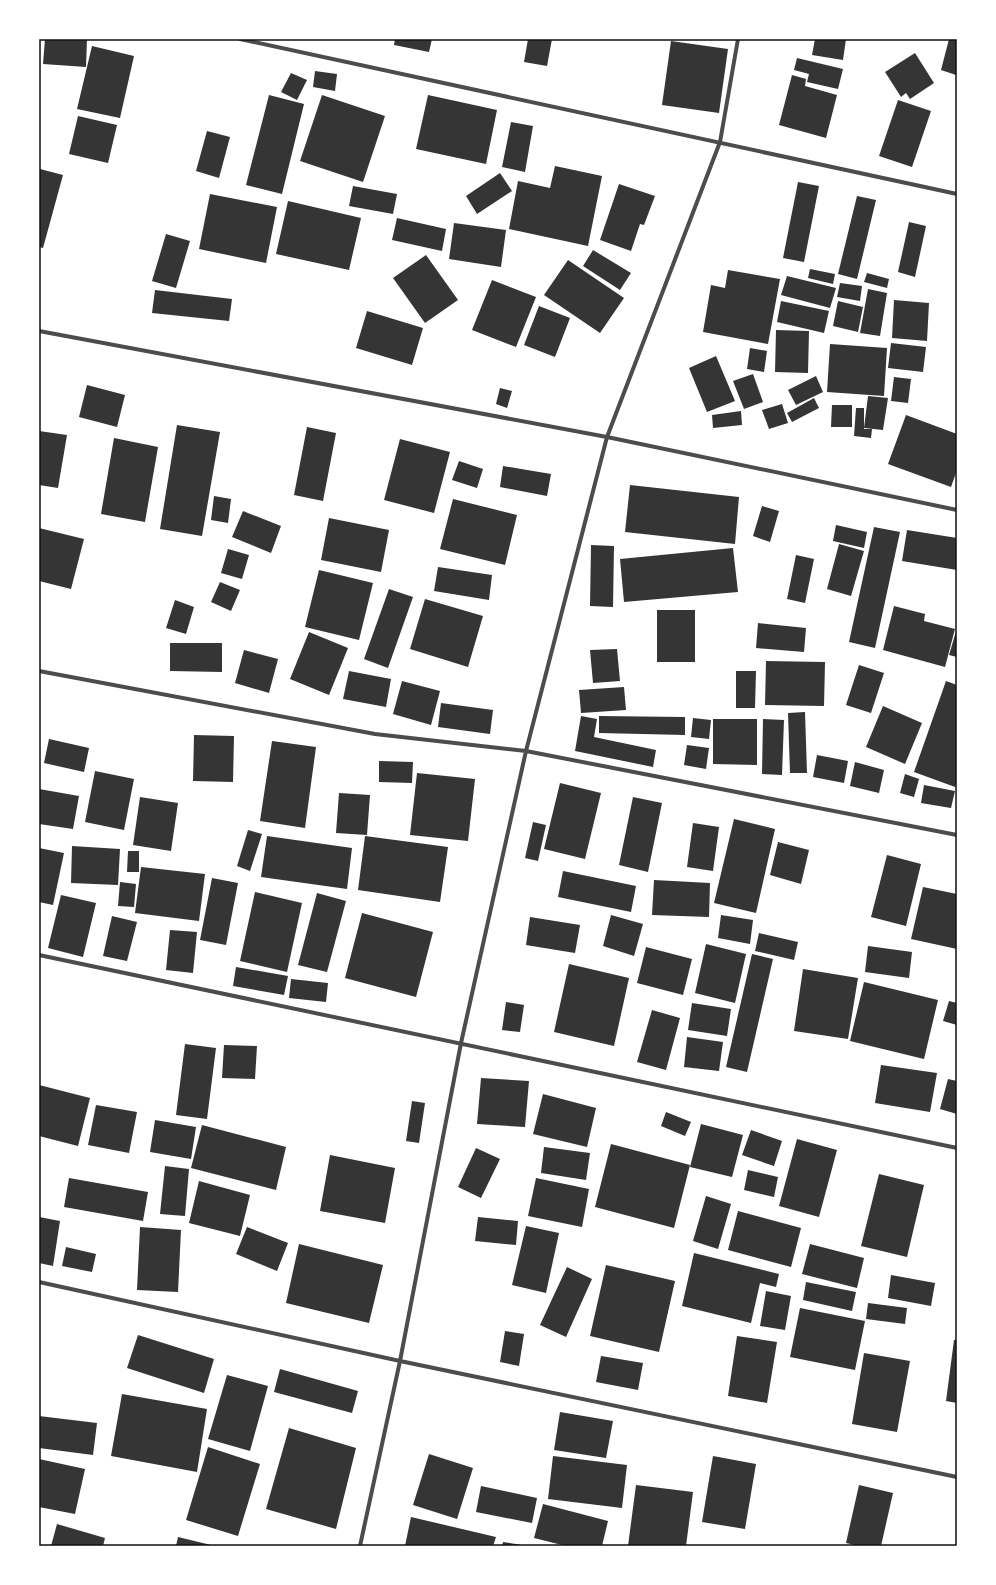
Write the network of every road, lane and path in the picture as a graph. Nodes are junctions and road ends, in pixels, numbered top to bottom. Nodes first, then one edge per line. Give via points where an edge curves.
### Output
1 (240, 39) edge
2 (738, 39) edge
3 (720, 142) junction
4 (957, 194) edge
5 (39, 331) edge
6 (607, 437) junction
7 (957, 510) edge
8 (39, 671) edge
9 (526, 751) junction
10 (957, 835) edge
11 (39, 955) edge
12 (461, 1043) junction
13 (957, 1148) edge
14 (39, 1282) edge
15 (400, 1361) junction
16 (957, 1477) edge
17 (360, 1546) edge

1 - 3 street
2 - 3 street
3 - 4 street
3 - 6 street
5 - 6 street
6 - 7 street
6 - 9 street
8 - 9 street via 375,734
9 - 10 street
9 - 12 street
11 - 12 street
12 - 13 street
12 - 15 street
14 - 15 street
15 - 16 street
15 - 17 street

